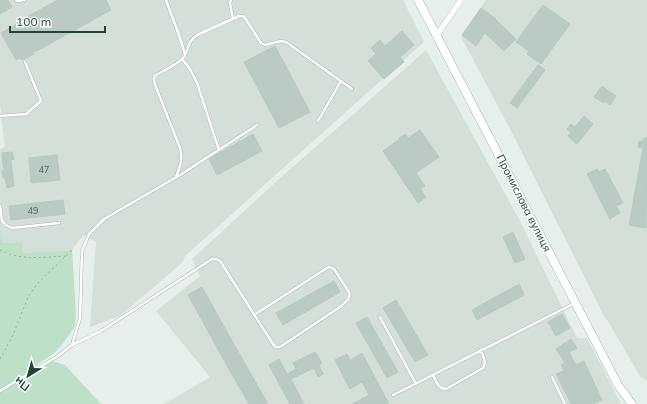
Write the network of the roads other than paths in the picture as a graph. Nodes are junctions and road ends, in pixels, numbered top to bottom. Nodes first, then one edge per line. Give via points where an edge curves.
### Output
1 (16, 0) edge
2 (24, 0) edge
3 (166, 0) edge
4 (231, 0) edge
5 (418, 0) edge
6 (461, 0) edge
7 (233, 19) junction
8 (437, 35) junction
9 (185, 54) junction
10 (182, 59) junction
11 (25, 62) dead end
12 (341, 81) junction
13 (352, 89) dead end
14 (0, 116) edge
15 (318, 122) dead end
16 (257, 125) dead end
17 (219, 150) junction
18 (176, 178) junction
19 (0, 206) edge
20 (1, 221) edge
21 (59, 223) dead end
22 (575, 302) junction
23 (254, 315) junction
24 (380, 317) dead end
25 (72, 345) junction
26 (481, 350) junction
27 (433, 375) junction
28 (552, 377) dead end
29 (416, 384) junction
30 (0, 391) edge
31 (393, 395) dead end
32 (565, 404) edge
33 (632, 404) edge

1 - 2 lane
3 - 9 lane
4 - 7 lane
5 - 8 street, Промислова вулиця
6 - 8 street
7 - 9 lane via 191,39
7 - 12 lane via 242,16 261,43 265,45 286,42
8 - 22 street, Промислова вулиця
9 - 10 lane
10 - 17 lane via 197,83
10 - 18 lane via 154,77 182,155
11 - 14 lane via 41,101 26,114
12 - 13 lane
12 - 15 lane
16 - 17 lane
17 - 18 lane
18 - 25 lane via 104,219 89,234 82,251 80,318
19 - 20 lane
20 - 21 lane via 12,228
22 - 26 lane
22 - 33 street, Промислова вулиця via 618,385
23 - 23 lane via 327,268 334,269 350,295 340,307 276,348
23 - 25 lane via 220,261 212,259 101,331
24 - 29 lane
25 - 30 lane
26 - 27 lane
26 - 27 lane via 485,362 483,368 446,389 440,387
27 - 29 lane
28 - 32 lane
29 - 31 lane

